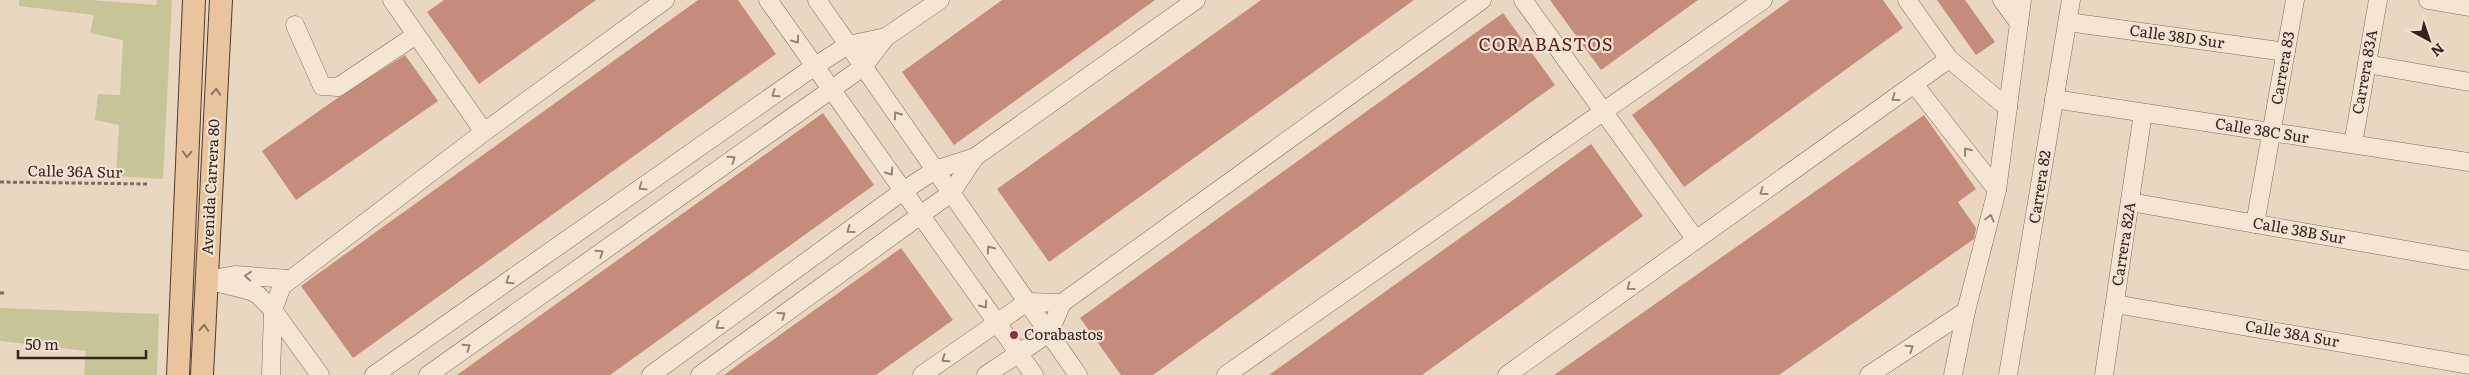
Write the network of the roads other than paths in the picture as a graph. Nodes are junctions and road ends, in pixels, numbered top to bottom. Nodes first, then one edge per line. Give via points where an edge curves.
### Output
1 (194, 0) edge
2 (221, 0) edge
3 (392, 0) edge
4 (665, 0) edge
5 (768, 0) edge
6 (817, 0) edge
7 (940, 0) edge
8 (1196, 0) edge
9 (1482, 0) edge
10 (1524, 0) edge
11 (1764, 0) edge
12 (1907, 0) edge
13 (2002, 0) edge
14 (2022, 0) edge
15 (2071, 0) edge
16 (2295, 0) edge
17 (2378, 0) edge
18 (2428, 0) edge
19 (2449, 2) edge
20 (2469, 7) edge
21 (2068, 22) junction
22 (2019, 23) junction
23 (295, 26) dead end
24 (416, 35) junction
25 (886, 36) junction
26 (848, 45) junction
27 (2286, 52) junction
28 (1949, 59) junction
29 (2366, 64) junction
30 (815, 66) junction
31 (863, 67) junction
32 (2469, 82) edge
33 (1914, 84) junction
34 (831, 89) junction
35 (2054, 100) junction
36 (2008, 108) junction
37 (1604, 112) junction
38 (2143, 113) junction
39 (484, 132) junction
40 (2272, 132) junction
41 (2353, 144) junction
42 (975, 157) junction
43 (2469, 162) edge
44 (935, 170) junction
45 (1997, 190) junction
46 (903, 191) junction
47 (951, 192) junction
48 (2130, 202) junction
49 (920, 214) junction
50 (2255, 224) junction
51 (1696, 240) junction
52 (2469, 261) edge
53 (182, 279) junction
54 (289, 279) junction
55 (206, 280) junction
56 (1027, 302) junction
57 (1062, 303) junction
58 (2114, 304) junction
59 (273, 310) junction
60 (1966, 311) junction
61 (997, 322) junction
62 (1049, 333) junction
63 (1018, 352) junction
64 (2469, 365) edge
65 (178, 375) edge
66 (202, 375) edge
67 (271, 375) edge
68 (320, 375) edge
69 (374, 375) edge
70 (428, 375) edge
71 (651, 375) edge
72 (700, 375) edge
73 (922, 375) edge
74 (986, 375) edge
75 (1034, 375) edge
76 (1078, 375) edge
77 (1226, 375) edge
78 (1507, 375) edge
79 (1869, 375) edge
80 (1953, 375) edge
81 (2008, 375) edge
82 (2104, 375) edge

1 -> 53 main road, Avenida Carrera 80
55 -> 2 main road, Avenida Carrera 80
3 - 24 street
4 - 39 street
5 -> 30 street
6 - 26 street
7 - 25 street
8 - 42 street
9 - 57 street
10 - 37 street
11 - 37 street
12 - 28 street
13 - 22 street
14 - 22 street
15 - 21 street, Carrera 82
16 - 27 street, Carrera 83
17 - 29 street, Carrera 83A
18 - 19 street
19 - 20 street
21 - 27 street, Calle 38D Sur
21 - 35 street, Carrera 82
22 - 36 street
23 - 24 street via 322,86 338,88
24 - 39 street
25 - 26 street
25 - 31 street
26 - 30 street
26 - 31 street
27 - 40 street, Carrera 83
28 - 33 street
28 - 36 street
29 - 32 street
29 - 41 street, Carrera 83A
30 - 34 street
30 -> 69 street
31 - 34 street
44 -> 31 street
45 -> 33 street
33 -> 51 street
34 -> 46 street
70 -> 34 street
35 - 38 street, Calle 38C Sur
35 - 81 street, Carrera 82
36 - 45 street
37 - 51 street
37 - 77 street
38 - 40 street, Calle 38C Sur
38 - 48 street, Carrera 82A
39 - 54 street
40 - 41 street, Calle 38C Sur
40 - 50 street, Carrera 83
41 - 43 street, Calle 38C Sur
42 - 44 street
42 - 47 street
44 - 46 street
44 - 47 street
60 -> 45 street
46 - 49 street
46 -> 71 street
47 - 49 street
56 -> 47 street
48 - 50 street, Calle 38B Sur
48 - 58 street, Carrera 82A
49 -> 61 street
72 -> 49 street
50 - 52 street, Calle 38B Sur
51 -> 78 street
53 - 55 main road
53 - 65 main road, Avenida Carrera 80
54 -> 55 street via 235,275
54 - 59 street via 278,293
55 - 59 street via 252,291
66 -> 55 main road, Avenida Carrera 80
56 - 57 street
56 - 61 street
56 - 62 street
57 - 62 street
58 - 64 street, Calle 38A Sur
58 - 82 street, Carrera 82A
59 - 67 street
59 - 68 street
79 -> 60 street
60 - 80 street
61 - 63 street
61 -> 73 street
62 - 63 street
62 - 76 street
63 - 74 street
63 - 75 street

